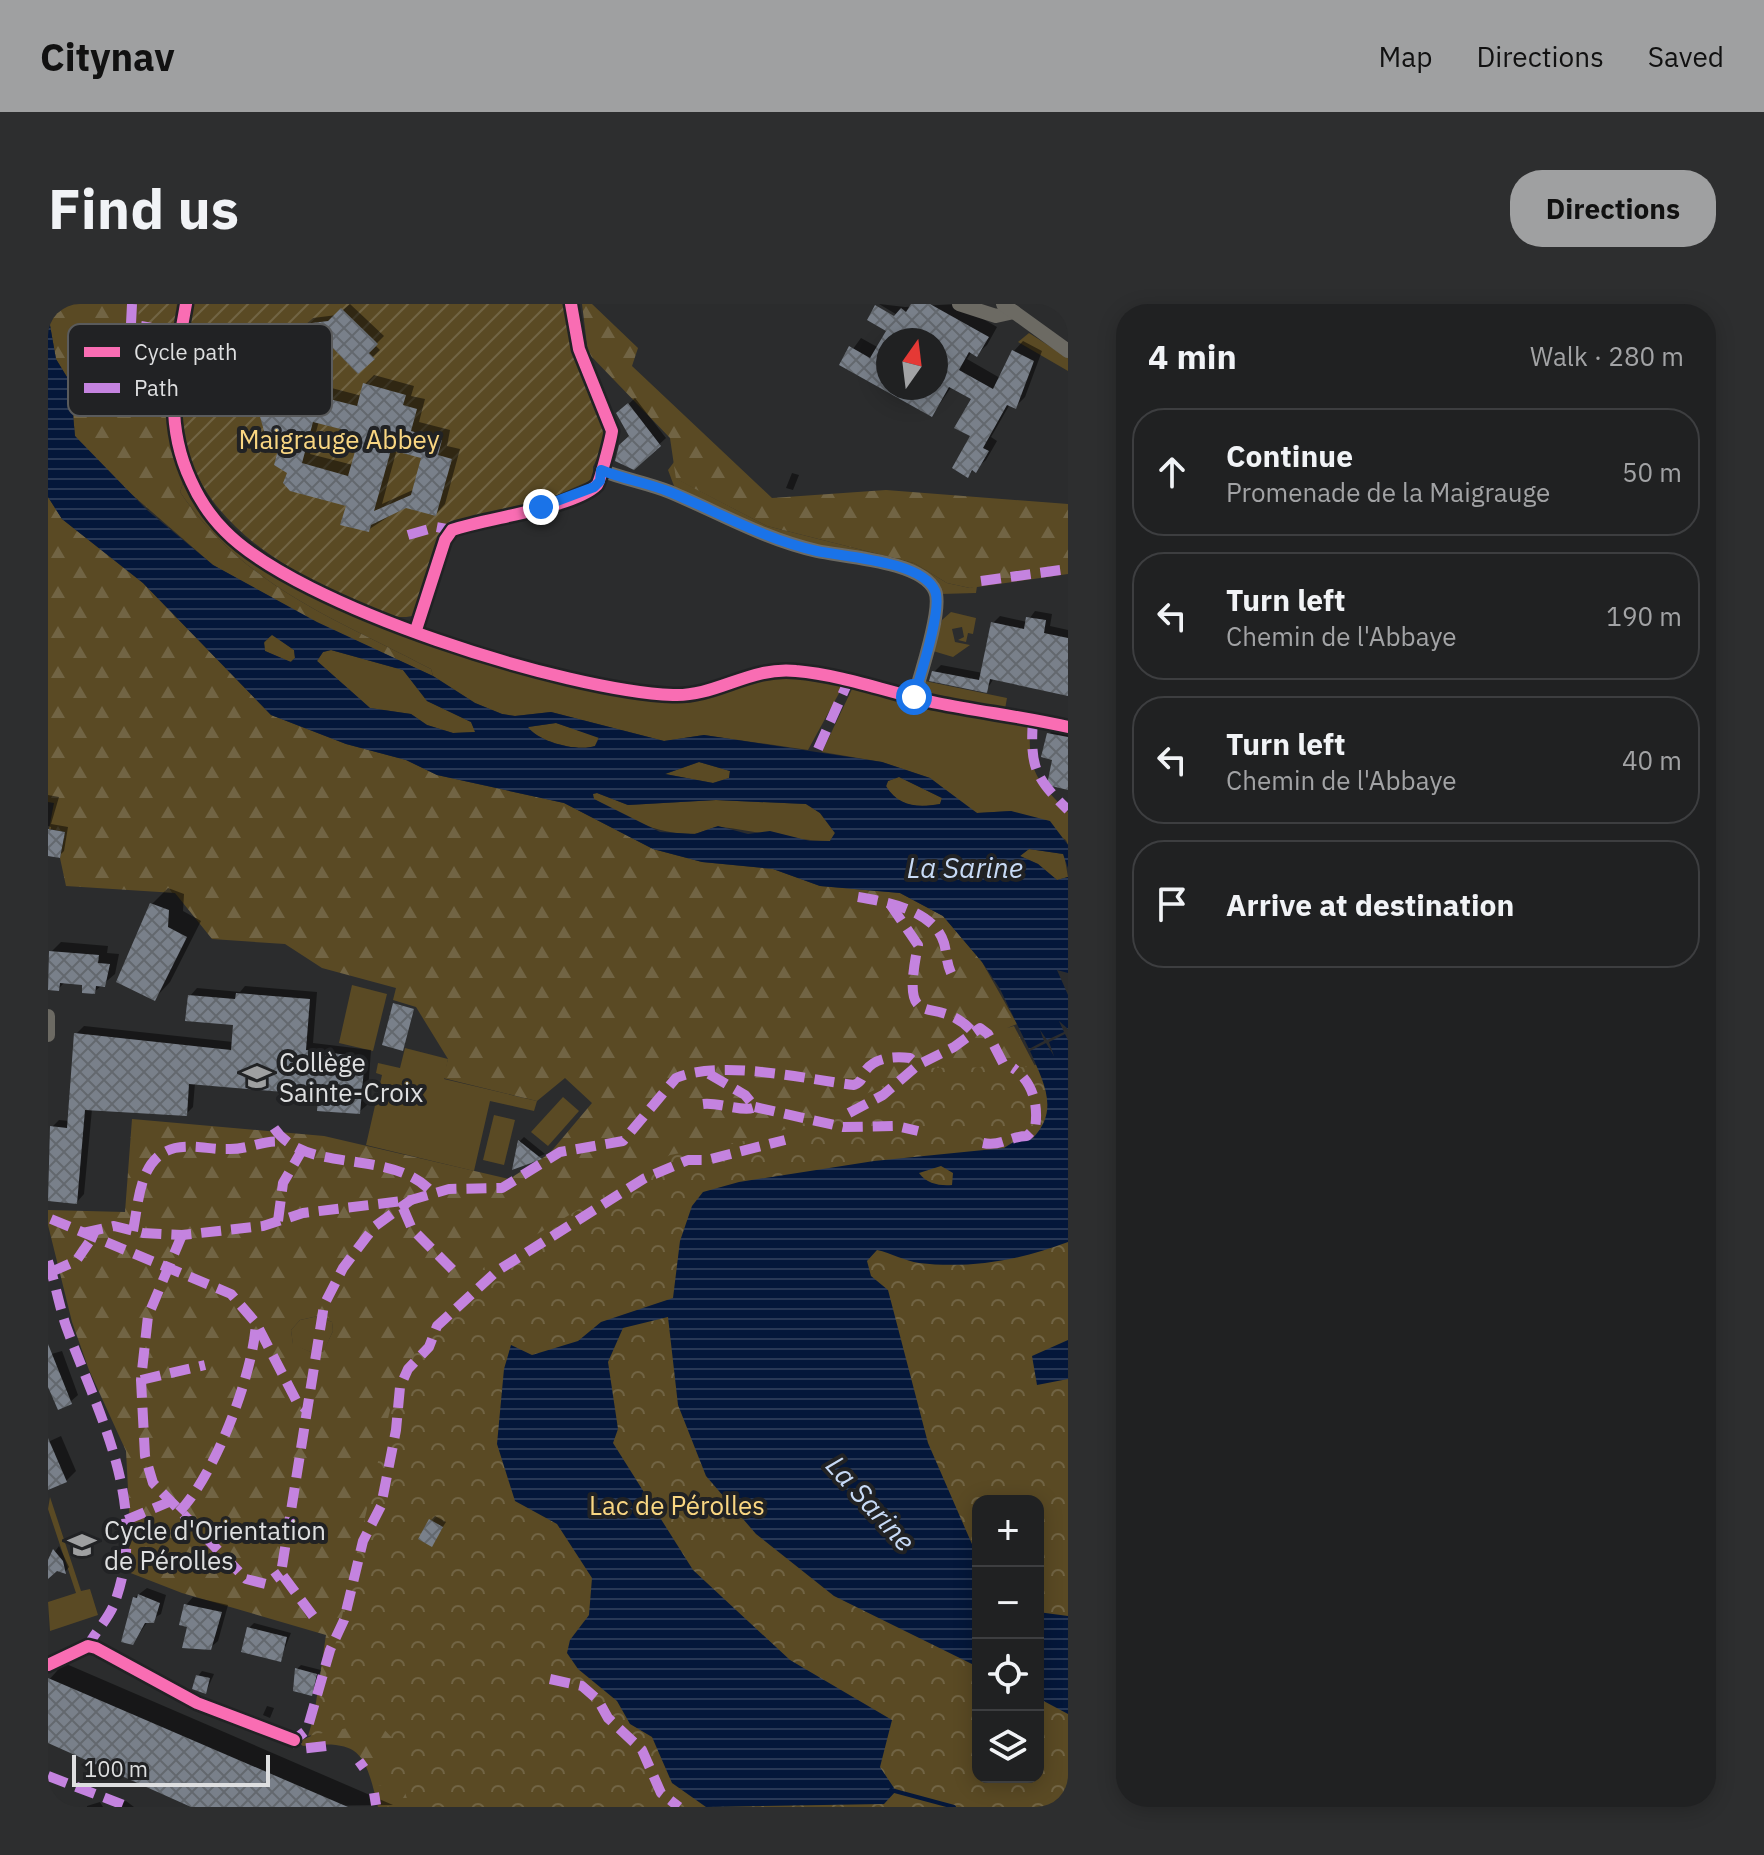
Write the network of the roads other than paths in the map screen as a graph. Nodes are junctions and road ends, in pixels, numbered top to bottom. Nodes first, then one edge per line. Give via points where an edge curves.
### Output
1 (186, 304) edge
2 (571, 304) edge
3 (959, 304) edge
4 (1009, 308) edge
5 (183, 324) edge
6 (1068, 351) edge
7 (172, 416) edge
8 (601, 470) junction
9 (416, 630) junction
10 (914, 697) junction
11 (1068, 727) edge
12 (48, 1016) edge
13 (48, 1035) edge
14 (48, 1665) edge
15 (294, 1740) dead end

1 - 5 street
2 - 8 street via 579,349 612,431
3 - 4 street via 996,316
4 - 6 street
7 - 9 street via 190,480 226,532 289,577
8 - 9 street via 594,487 559,502 452,530
8 - 10 street via 669,492 791,544 870,559 922,577 937,600
9 - 10 street via 541,671 659,694 702,692 770,670 798,671
10 - 11 street
12 - 13 street
14 - 15 street via 88,1646 96,1648 197,1703

